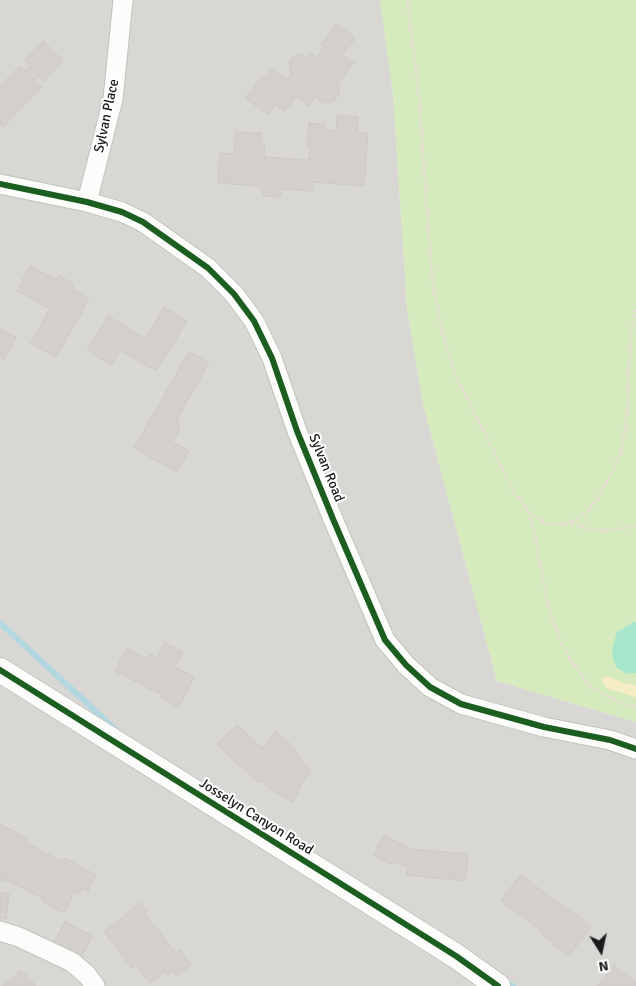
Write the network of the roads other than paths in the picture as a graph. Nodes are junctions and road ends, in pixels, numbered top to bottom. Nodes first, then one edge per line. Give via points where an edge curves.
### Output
1 (123, 0) edge
2 (0, 184) edge
3 (87, 202) junction
4 (0, 670) edge
5 (636, 748) edge
6 (0, 931) edge
7 (95, 986) edge
8 (498, 986) edge

1 - 3 street, Sylvan Place via 113,99
2 - 3 street, Sylvan Road
3 - 5 street, Sylvan Road via 122,212 166,238 208,268 254,320 385,640 406,665 430,687 461,704
4 - 8 street, Josselyn Canyon Road via 456,956
6 - 7 street via 72,962

